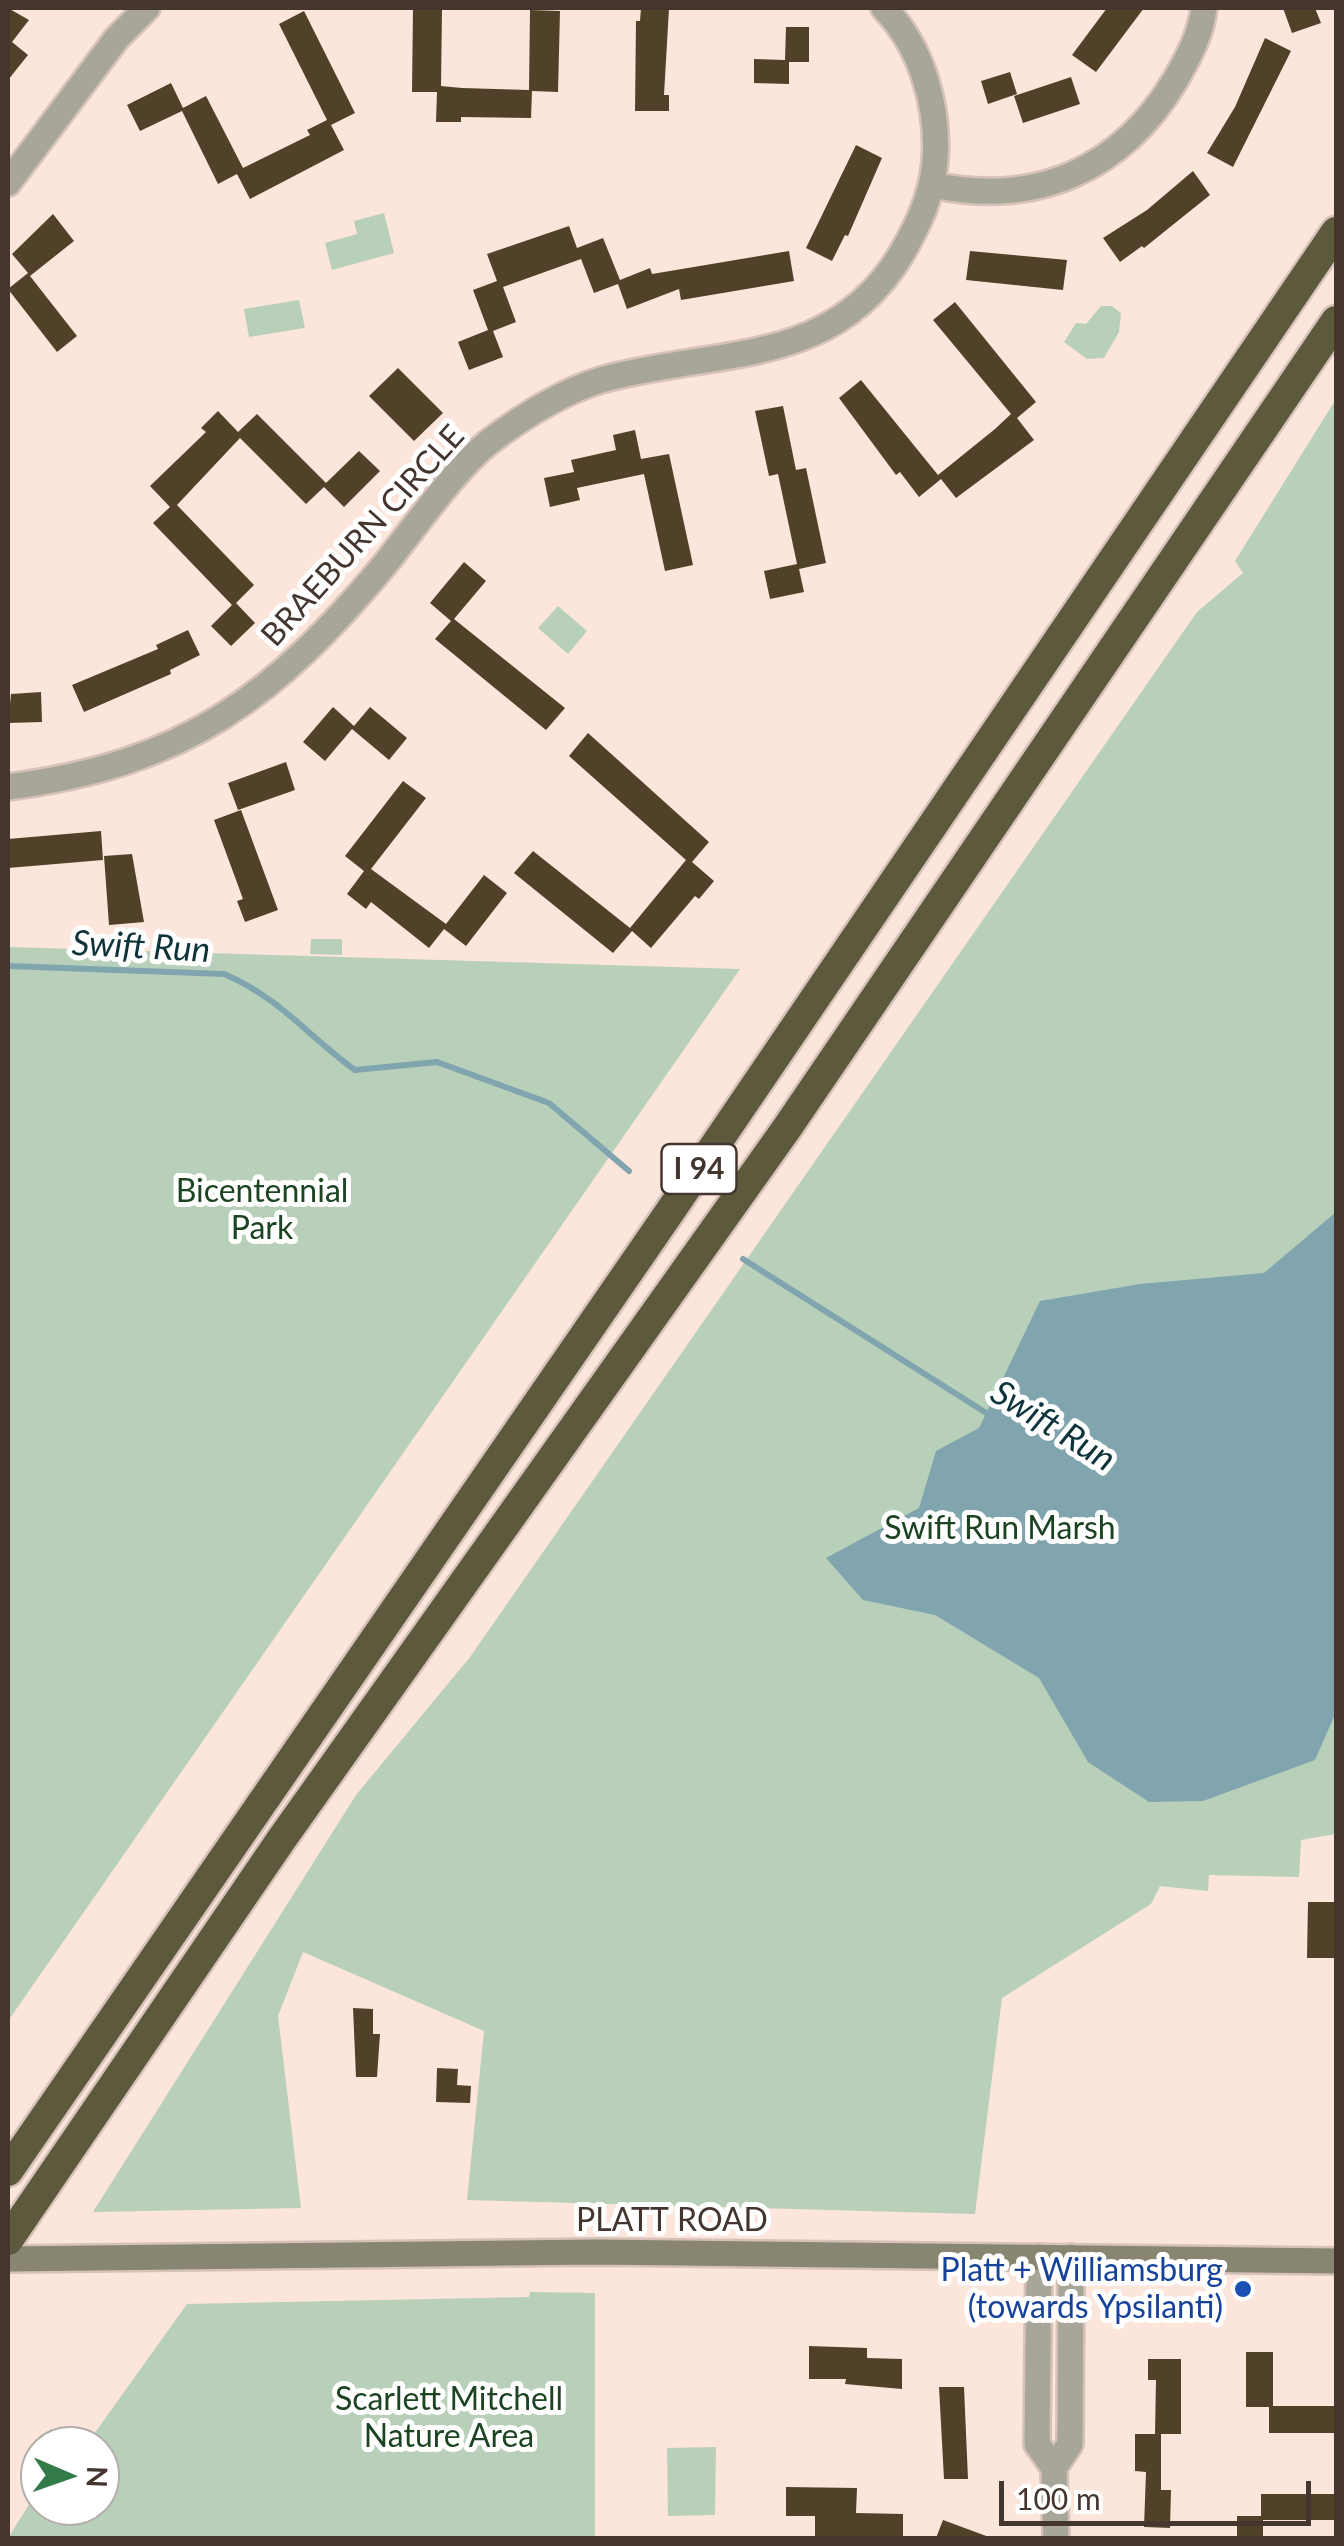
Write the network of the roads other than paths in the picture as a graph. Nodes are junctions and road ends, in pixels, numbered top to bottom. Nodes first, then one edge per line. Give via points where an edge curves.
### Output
1 (147, 8) edge
2 (884, 8) edge
3 (1204, 8) edge
4 (8, 184) edge
5 (932, 185) junction
6 (1336, 232) edge
7 (1336, 322) edge
8 (8, 787) edge
9 (8, 2171) edge
10 (8, 2240) edge
11 (1039, 2257) junction
12 (1071, 2257) junction
13 (8, 2260) edge
14 (1336, 2260) edge
15 (1054, 2468) junction
16 (1056, 2538) edge

1 - 4 street
2 - 5 street, BRAEBURN CIRCLE via 926,80 934,132
3 - 5 street via 1191,52 1167,93 1140,128 1098,163 1026,188
5 - 8 street, BRAEBURN CIRCLE via 890,272 842,322 775,347 597,382 544,405 486,445 347,610 258,696 142,757
6 - 9 highway, I 94
7 - 10 highway, I 94 via 787,1128 280,1840
11 - 12 main road, PLATT ROAD
11 - 13 main road, PLATT ROAD via 596,2252
11 - 15 street via 1037,2444
12 - 14 main road, PLATT ROAD
12 - 15 street via 1070,2444
15 - 16 street

